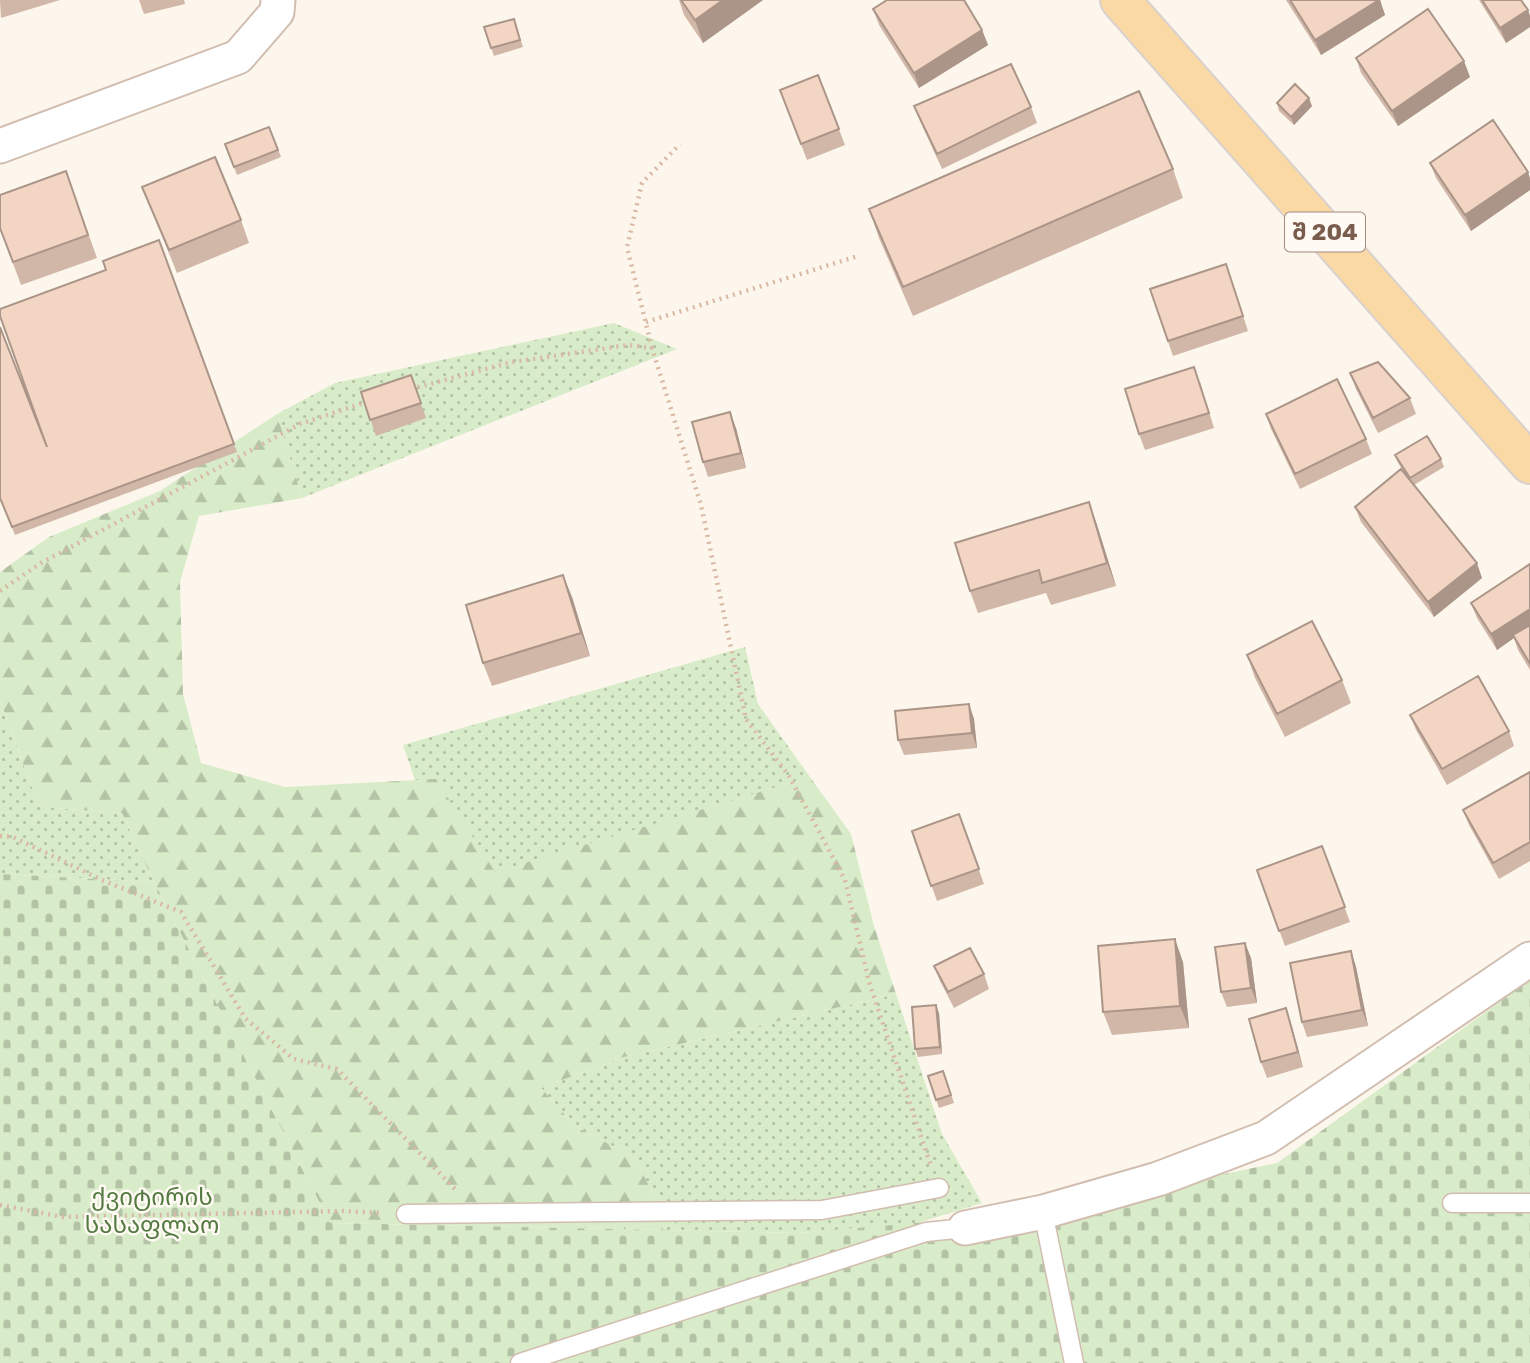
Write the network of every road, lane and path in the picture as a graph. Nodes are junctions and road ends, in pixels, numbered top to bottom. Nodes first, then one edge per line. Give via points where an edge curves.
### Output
1 (278, 0) edge
2 (1120, 0) edge
3 (680, 144) dead end
4 (0, 146) edge
5 (858, 256) dead end
6 (646, 322) junction
7 (652, 348) junction
8 (404, 391) edge
9 (379, 398) edge
10 (1530, 464) edge
11 (0, 591) edge
12 (0, 836) edge
13 (1530, 959) edge
14 (939, 1188) joint
15 (1452, 1203) dead end
16 (1530, 1203) edge
17 (0, 1205) edge
18 (476, 1211) junction
19 (1043, 1212) junction
20 (406, 1214) joint
21 (965, 1228) joint
22 (520, 1363) edge
23 (1074, 1363) edge

1 - 4 street via 276,12 238,57
2 - 10 main road, შ 204
3 - 6 path via 642,183 626,247
5 - 6 path
6 - 7 path
7 - 8 path via 629,345 512,362
7 - 14 path via 701,505 746,719 789,776 845,880 869,982
9 - 11 path via 299,424 41,563
12 - 18 path via 13,837 181,912 245,1018 294,1059 337,1069
13 - 19 street via 1266,1138 1158,1179
14 - 18 lane via 822,1210
15 - 16 lane
17 - 20 path via 63,1217 343,1211
18 - 20 lane
19 - 21 street
19 - 23 lane
21 - 22 lane via 926,1232

